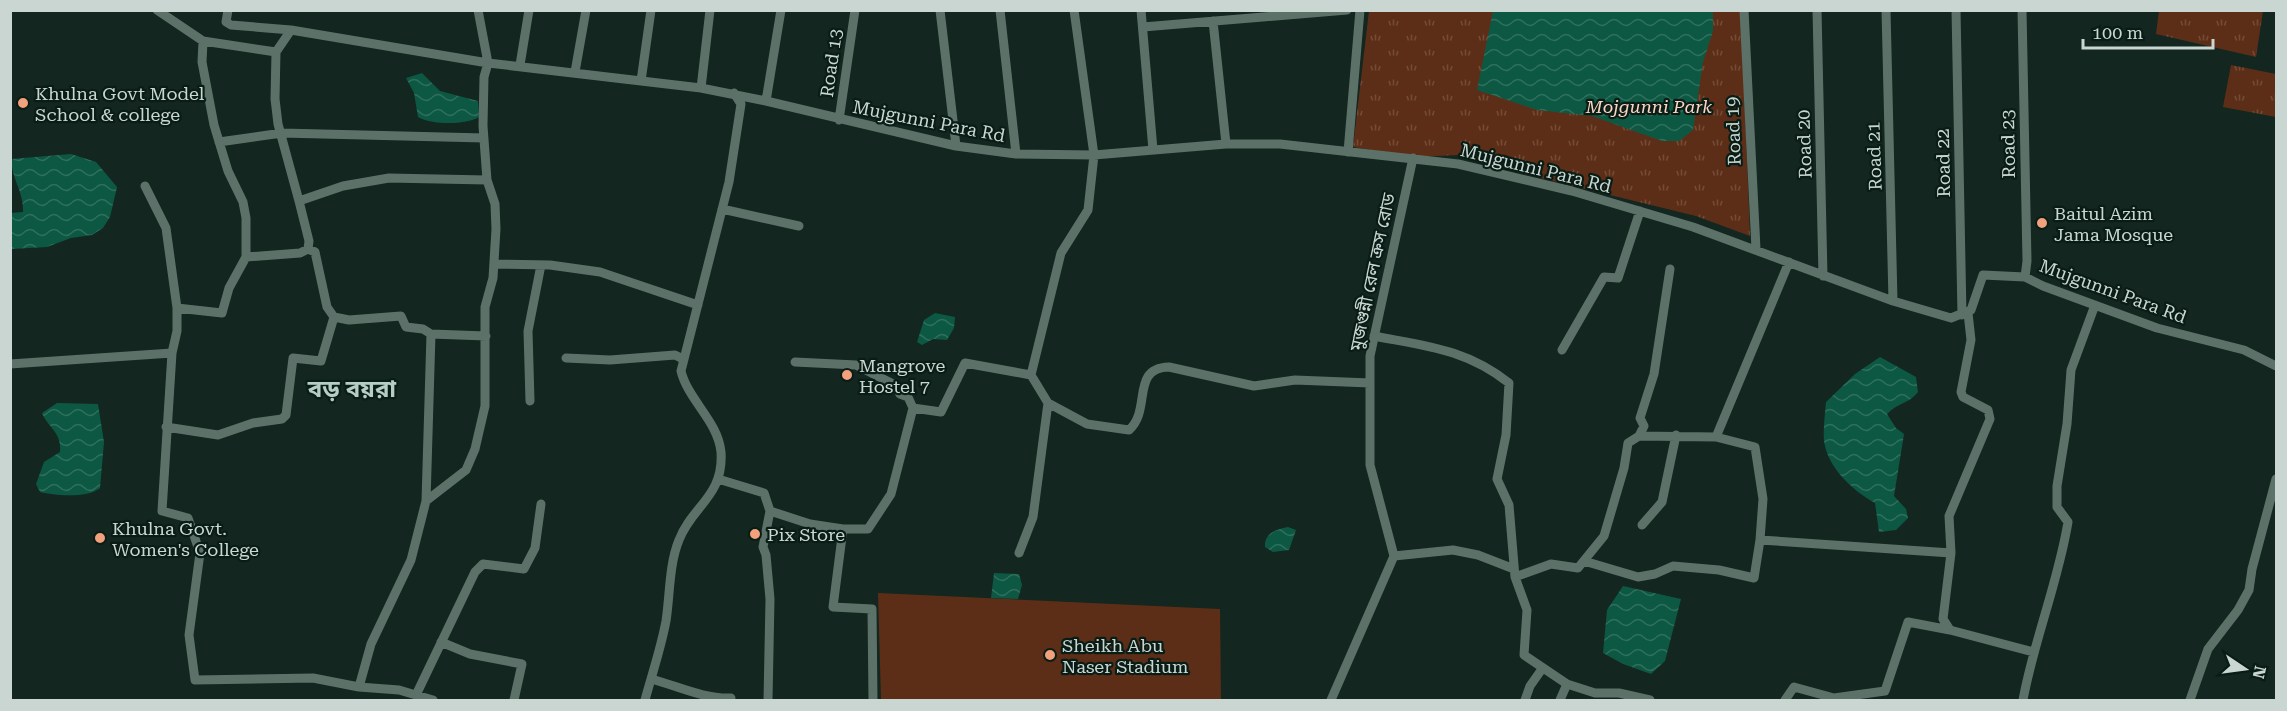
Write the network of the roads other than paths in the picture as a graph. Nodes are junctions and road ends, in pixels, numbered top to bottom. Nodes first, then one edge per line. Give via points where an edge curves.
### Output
1 (157, 10) edge
2 (228, 10) edge
3 (529, 10) edge
4 (586, 10) edge
5 (651, 10) edge
6 (710, 10) edge
7 (781, 10) edge
8 (855, 10) edge
9 (940, 10) edge
10 (1000, 10) edge
11 (1074, 10) edge
12 (1141, 10) edge
13 (1347, 10) edge
14 (1360, 10) edge
15 (1744, 10) edge
16 (1817, 10) edge
17 (1886, 10) edge
18 (1956, 10) edge
19 (2022, 10) edge
20 (477, 11) edge
21 (1213, 21) junction
22 (1143, 27) junction
23 (291, 30) junction
24 (203, 41) junction
25 (276, 52) junction
26 (488, 63) junction
27 (520, 65) junction
28 (575, 72) junction
29 (641, 81) junction
30 (701, 88) junction
31 (734, 93) junction
32 (766, 100) junction
33 (839, 120) junction
34 (282, 133) junction
35 (484, 138) junction
36 (219, 142) junction
37 (1226, 144) junction
38 (956, 146) junction
39 (1153, 150) junction
40 (1348, 152) junction
41 (1016, 153) junction
42 (1094, 155) junction
43 (1413, 158) junction
44 (487, 180) junction
45 (145, 186) dead end
46 (299, 201) junction
47 (722, 208) junction
48 (1640, 212) junction
49 (799, 226) dead end
50 (308, 249) junction
51 (1756, 249) junction
52 (246, 257) junction
53 (1789, 262) junction
54 (494, 264) junction
55 (541, 265) junction
56 (1670, 269) dead end
57 (1823, 276) junction
58 (2025, 277) junction
59 (1893, 301) junction
60 (698, 305) junction
61 (2094, 305) junction
62 (177, 308) junction
63 (1965, 314) junction
64 (334, 317) junction
65 (431, 334) junction
66 (486, 336) junction
67 (1374, 336) junction
68 (1562, 350) dead end
69 (172, 353) junction
70 (566, 358) dead end
71 (683, 359) junction
72 (795, 362) dead end
73 (10, 364) edge
74 (2277, 366) edge
75 (1031, 375) junction
76 (1370, 383) junction
77 (530, 401) dead end
78 (1048, 403) junction
79 (913, 408) junction
80 (166, 427) junction
81 (1676, 435) junction
82 (1639, 436) junction
83 (1716, 437) junction
84 (718, 479) junction
85 (2277, 479) edge
86 (426, 501) junction
87 (541, 504) dead end
88 (770, 511) junction
89 (1642, 525) dead end
90 (843, 529) junction
91 (1760, 540) junction
92 (1019, 553) dead end
93 (1951, 553) junction
94 (1394, 556) junction
95 (1584, 561) junction
96 (1514, 573) junction
97 (1950, 630) junction
98 (441, 642) junction
99 (2033, 652) junction
100 (1542, 669) junction
101 (651, 679) junction
102 (1567, 684) junction
103 (359, 687) junction
104 (416, 694) junction
105 (731, 698) dead end
106 (433, 700) edge
107 (514, 700) edge
108 (645, 700) edge
109 (768, 700) edge
110 (873, 700) edge
111 (1331, 700) edge
112 (1525, 700) edge
113 (1560, 700) edge
114 (1650, 700) edge
115 (1785, 700) edge
116 (2023, 700) edge
117 (2190, 700) edge

1 - 24 street
2 - 23 street, Mujgunni Para Rd via 226,22 231,25
3 - 27 street
4 - 28 street
5 - 29 street
6 - 30 street
7 - 32 street
8 - 33 street, Road 13
9 - 38 street
10 - 41 street
11 - 42 street
12 - 22 street
13 - 21 street
14 - 40 street
15 - 51 street, Road 19
16 - 57 street, Road 20
17 - 59 street, Road 21
18 - 63 street, Road 22
19 - 58 street, Road 23
20 - 26 street
21 - 22 street
21 - 37 street
22 - 39 street
23 - 25 street
23 - 26 street, Mujgunni Para Rd
24 - 25 street
24 - 36 street via 202,62
25 - 34 street via 275,99
26 - 27 street, Mujgunni Para Rd
26 - 35 street via 484,77
27 - 28 street, Mujgunni Para Rd
28 - 29 street, Mujgunni Para Rd
29 - 30 street, Mujgunni Para Rd
30 - 31 street, Mujgunni Para Rd
31 - 32 street, Mujgunni Para Rd
31 - 47 street via 741,104
32 - 33 street, Mujgunni Para Rd
33 - 38 street, Mujgunni Para Rd
34 - 35 street
34 - 36 street
34 - 46 street
35 - 44 street
36 - 52 street via 243,202
37 - 39 street, Mujgunni Para Rd
37 - 40 street, Mujgunni Para Rd via 1280,144
38 - 41 street, Mujgunni Para Rd
39 - 42 street, Mujgunni Para Rd
40 - 43 street, Mujgunni Para Rd
41 - 42 street, Mujgunni Para Rd
42 - 75 street via 1088,210 1061,253
43 - 48 street, Mujgunni Para Rd via 1488,170
43 - 67 street, মুজগুন্নী রেল ক্রস রোড
44 - 46 street via 389,178 343,186
44 - 54 street via 495,204
45 - 62 street via 166,228
46 - 50 street
47 - 49 street
47 - 60 street
48 - 51 street, Mujgunni Para Rd
48 - 68 street via 1618,278 1604,277
50 - 52 street
50 - 64 street via 315,252 327,307
51 - 53 street, Mujgunni Para Rd
52 - 62 street via 229,288 222,313
53 - 57 street, Mujgunni Para Rd
53 - 83 street
54 - 55 street
54 - 66 street via 485,307
55 - 60 street via 600,272
55 - 77 street via 528,331
56 - 82 street via 1660,345 1640,418 1644,426
57 - 59 street, Mujgunni Para Rd
58 - 61 street, Mujgunni Para Rd
58 - 63 street, Mujgunni Para Rd via 1983,275
59 - 63 street, Mujgunni Para Rd via 1951,318
60 - 71 street
61 - 74 street, Mujgunni Para Rd via 2157,328 2244,350
61 - 99 street via 2071,370 2057,486 2057,507 2068,522 2051,600
62 - 69 street
63 - 93 street, Road 22 via 1971,340 1961,392 1963,397 1988,410 1990,419 1949,516
64 - 65 street via 350,320 401,316 406,327
64 - 80 street via 321,361 293,358 286,415 282,419 253,423 218,435
65 - 66 street
65 - 86 street
66 - 86 street via 485,406 475,449 466,470
67 - 76 street, মুজগুন্নী রেল ক্রস রোড
67 - 96 street via 1453,351 1487,366 1509,382 1506,435 1497,479 1509,505
69 - 73 street
69 - 80 street
70 - 71 street via 610,360 675,355
71 - 84 street via 682,379 718,439
72 - 79 street via 856,365 896,385
75 - 78 street
75 - 79 street via 965,363 941,412
76 - 78 street via 1295,380 1254,386 1159,367 1146,380 1140,414 1129,430 1087,424
76 - 94 street, মুজগুন্নী রেল ক্রস রোড via 1370,465
78 - 92 street via 1033,517
79 - 90 street via 891,494 868,529
80 - 103 street via 162,511 188,518 200,553 189,635 195,680 313,678
81 - 82 street
81 - 83 street
81 - 89 street via 1662,502
82 - 95 street via 1628,443 1604,536
83 - 91 street via 1755,447 1762,499
84 - 88 street via 764,493
84 - 101 street via 709,500 686,525 679,540
85 - 117 street via 2249,590 2208,649
86 - 103 street via 411,560 371,644
87 - 98 street via 535,548 524,569 483,564 475,572
88 - 90 street via 810,524
88 - 109 street via 763,547 770,599
90 - 110 street via 833,607 872,609
91 - 93 street
91 - 95 street via 1754,578 1673,566 1638,577
93 - 97 street via 1943,619
94 - 96 street via 1453,550 1478,555
94 - 111 street
95 - 96 street via 1578,568 1551,564
96 - 100 street via 1527,610 1524,655
97 - 99 street
97 - 115 street via 1908,622 1885,691 1834,698 1794,687
98 - 104 street
98 - 107 street via 470,654 522,664
99 - 116 street
100 - 102 street
100 - 112 street
101 - 105 street via 711,699
101 - 108 street
102 - 113 street
102 - 114 street via 1595,693 1619,693
103 - 104 street
104 - 106 street

